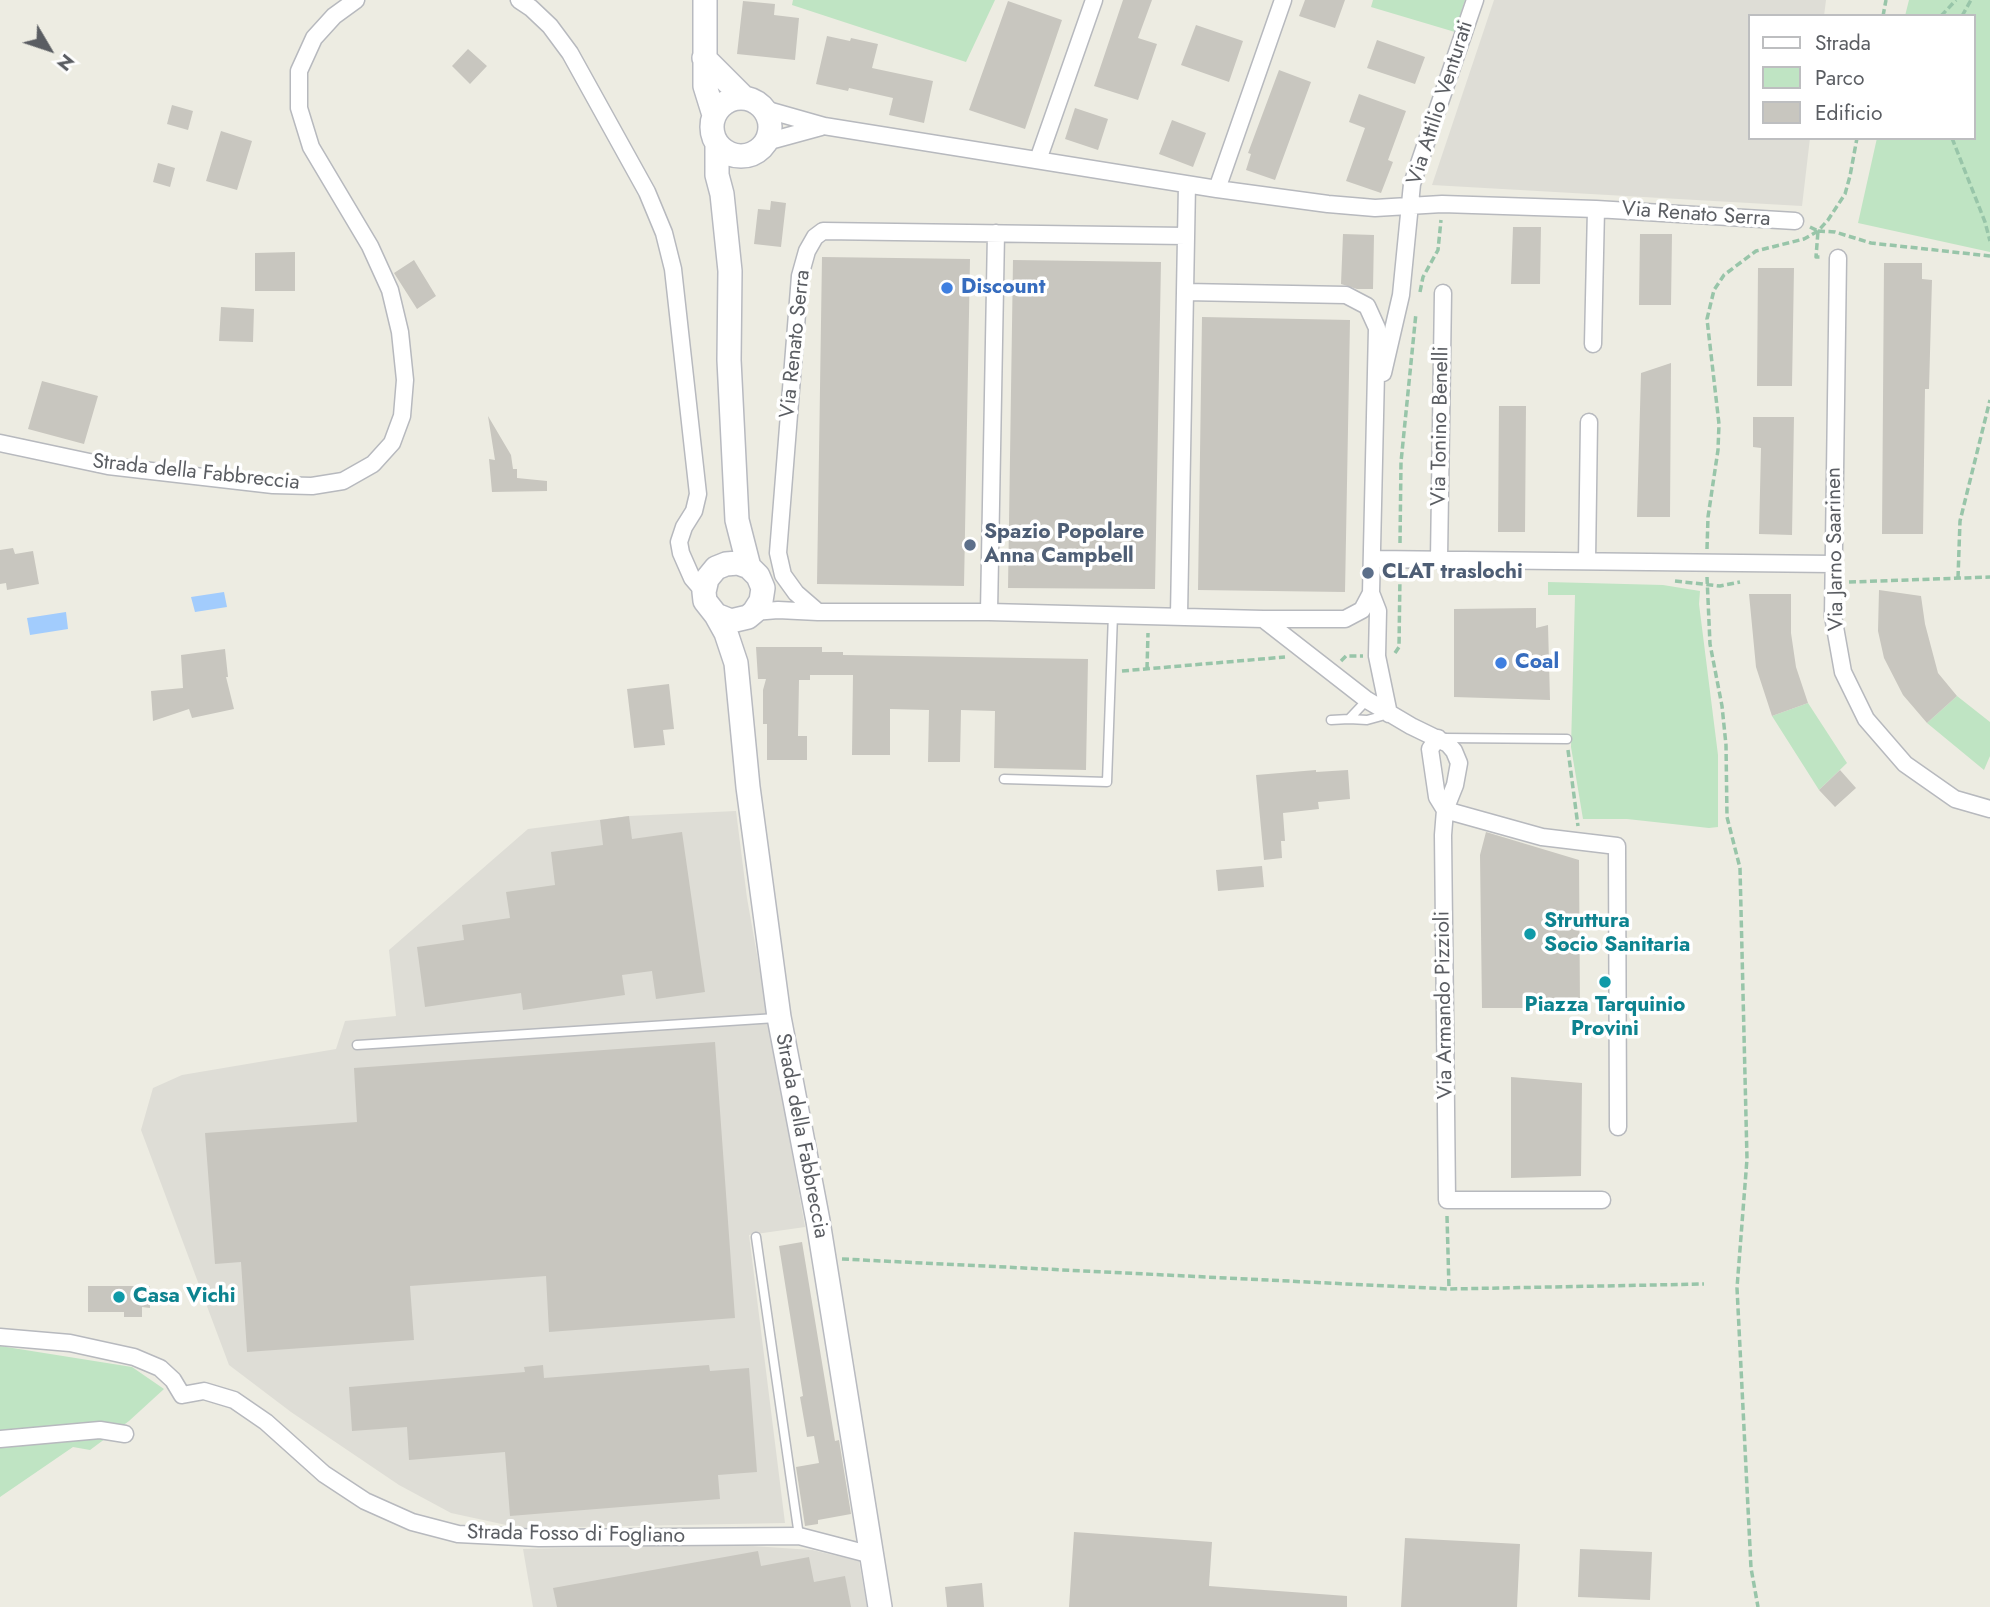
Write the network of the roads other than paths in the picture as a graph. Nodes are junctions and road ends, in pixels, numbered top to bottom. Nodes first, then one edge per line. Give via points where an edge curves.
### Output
1 (356, 0) edge
2 (519, 0) edge
3 (705, 0) edge
4 (1094, 0) edge
5 (1283, 0) edge
6 (1475, 0) edge
7 (704, 58) junction
8 (743, 97) junction
9 (764, 109) junction
10 (714, 115) junction
11 (824, 126) junction
12 (766, 142) junction
13 (717, 145) junction
14 (741, 156) junction
15 (1038, 160) junction
16 (1187, 184) junction
17 (1217, 189) junction
18 (722, 194) junction
19 (1410, 206) junction
20 (1596, 209) junction
21 (1795, 221) road end
22 (996, 233) junction
23 (1186, 236) junction
24 (1838, 258) road end
25 (1185, 292) junction
26 (1443, 293) dead end
27 (1593, 344) dead end
28 (1375, 407) junction
29 (1589, 422) dead end
30 (0, 443) edge
31 (737, 520) junction
32 (681, 553) junction
33 (1371, 559) junction
34 (1439, 559) junction
35 (1587, 561) junction
36 (1833, 564) junction
37 (721, 566) junction
38 (749, 567) junction
39 (704, 592) junction
40 (1371, 593) junction
41 (818, 612) junction
42 (989, 612) junction
43 (1113, 614) junction
44 (716, 615) junction
45 (751, 615) junction
46 (1179, 615) junction
47 (1264, 620) junction
48 (736, 663) junction
49 (1367, 699) junction
50 (1389, 714) junction
51 (1349, 719) junction
52 (1331, 720) dead end
53 (1438, 738) junction
54 (1567, 739) road end
55 (1004, 779) dead end
56 (1990, 808) edge
57 (1445, 810) junction
58 (779, 1017) junction
59 (356, 1045) dead end
60 (1618, 1127) dead end
61 (1602, 1200) dead end
62 (756, 1237) dead end
63 (0, 1337) edge
64 (125, 1434) dead end
65 (0, 1440) edge
66 (799, 1536) junction
67 (872, 1555) junction
68 (880, 1607) edge

1 - 30 street, Strada della Fabbreccia via 314,38 299,71 299,107 311,147 370,246 390,290 401,331 405,380 402,416 392,443 373,464 343,481 312,486 108,466
2 - 32 street via 550,26 570,52 664,233 673,269 698,494 679,542
3 - 7 street
4 - 15 street
5 - 17 street
6 - 19 street, Via Attilio Venturati via 1412,184
7 - 8 street
7 - 10 street via 705,86
8 - 9 street
8 - 10 street via 726,101
9 - 11 street, Via Renato Serra
9 - 12 street via 770,125
10 - 13 street via 711,131
11 - 12 street, Via Renato Serra
11 - 15 street, Via Renato Serra
12 - 14 street
13 - 14 street
13 - 18 street, Strada della Fabbreccia
14 - 18 street
15 - 16 street, Via Renato Serra
16 - 17 street, Via Renato Serra
16 - 23 street
17 - 19 street, Via Renato Serra via 1328,204
18 - 31 street, Strada della Fabbreccia via 730,271 729,360
19 - 20 street, Via Renato Serra
19 - 28 street via 1401,295
20 - 21 street, Via Renato Serra
20 - 27 street, Via Renato Serra
22 - 23 street, Via Renato Serra
22 - 41 street, Via Renato Serra via 823,231 807,251 800,276 778,553 783,575
22 - 42 street
23 - 25 street
24 - 36 street, Via Jarno Saarinen
25 - 28 street via 1346,295 1367,306 1377,328
25 - 46 street
26 - 34 street, Via Tonino Benelli
28 - 33 street
29 - 35 street
31 - 37 street, Strada della Fabbreccia
31 - 38 street, Strada della Fabbreccia
32 - 37 street via 698,563
32 - 39 street, Strada della Fabbreccia
33 - 34 street
33 - 40 street
34 - 35 street
35 - 36 street
36 - 56 street, Via Jarno Saarinen via 1833,617 1843,672 1866,719 1905,764 1955,799
37 - 38 street via 738,563
37 - 39 street, Strada della Fabbreccia via 707,579
38 - 45 street, Strada della Fabbreccia via 763,588
39 - 44 street, Strada della Fabbreccia
40 - 47 street via 1362,610 1345,619
40 - 50 street via 1378,611 1377,656
41 - 42 street
41 - 45 street via 778,610
42 - 43 street
43 - 46 street
43 - 55 lane via 1107,782
44 - 45 street via 731,621
44 - 48 street, Strada della Fabbreccia
45 - 48 street, Strada della Fabbreccia
46 - 47 street
47 - 49 street, Via Armando Pizzioli
48 - 58 street, Strada della Fabbreccia
49 - 50 street, Via Armando Pizzioli
49 - 51 lane
50 - 51 lane
50 - 53 street, Via Armando Pizzioli
51 - 52 lane
53 - 54 lane
53 - 57 street, Via Armando Pizzioli via 1430,749 1437,797
53 - 57 street, Via Armando Pizzioli via 1454,751 1458,763
57 - 60 street via 1542,837 1617,846
57 - 61 street, Via Armando Pizzioli via 1447,1200
58 - 59 lane
58 - 67 street, Strada della Fabbreccia
62 - 66 lane
63 - 66 street, Strada Fosso di Fogliano via 70,1343 134,1357 160,1368 182,1395 204,1391 234,1400 324,1474 365,1501 412,1522 458,1534 539,1538
64 - 65 street via 100,1430
66 - 67 street, Strada Fosso di Fogliano
67 - 68 street, Strada della Fabbreccia

